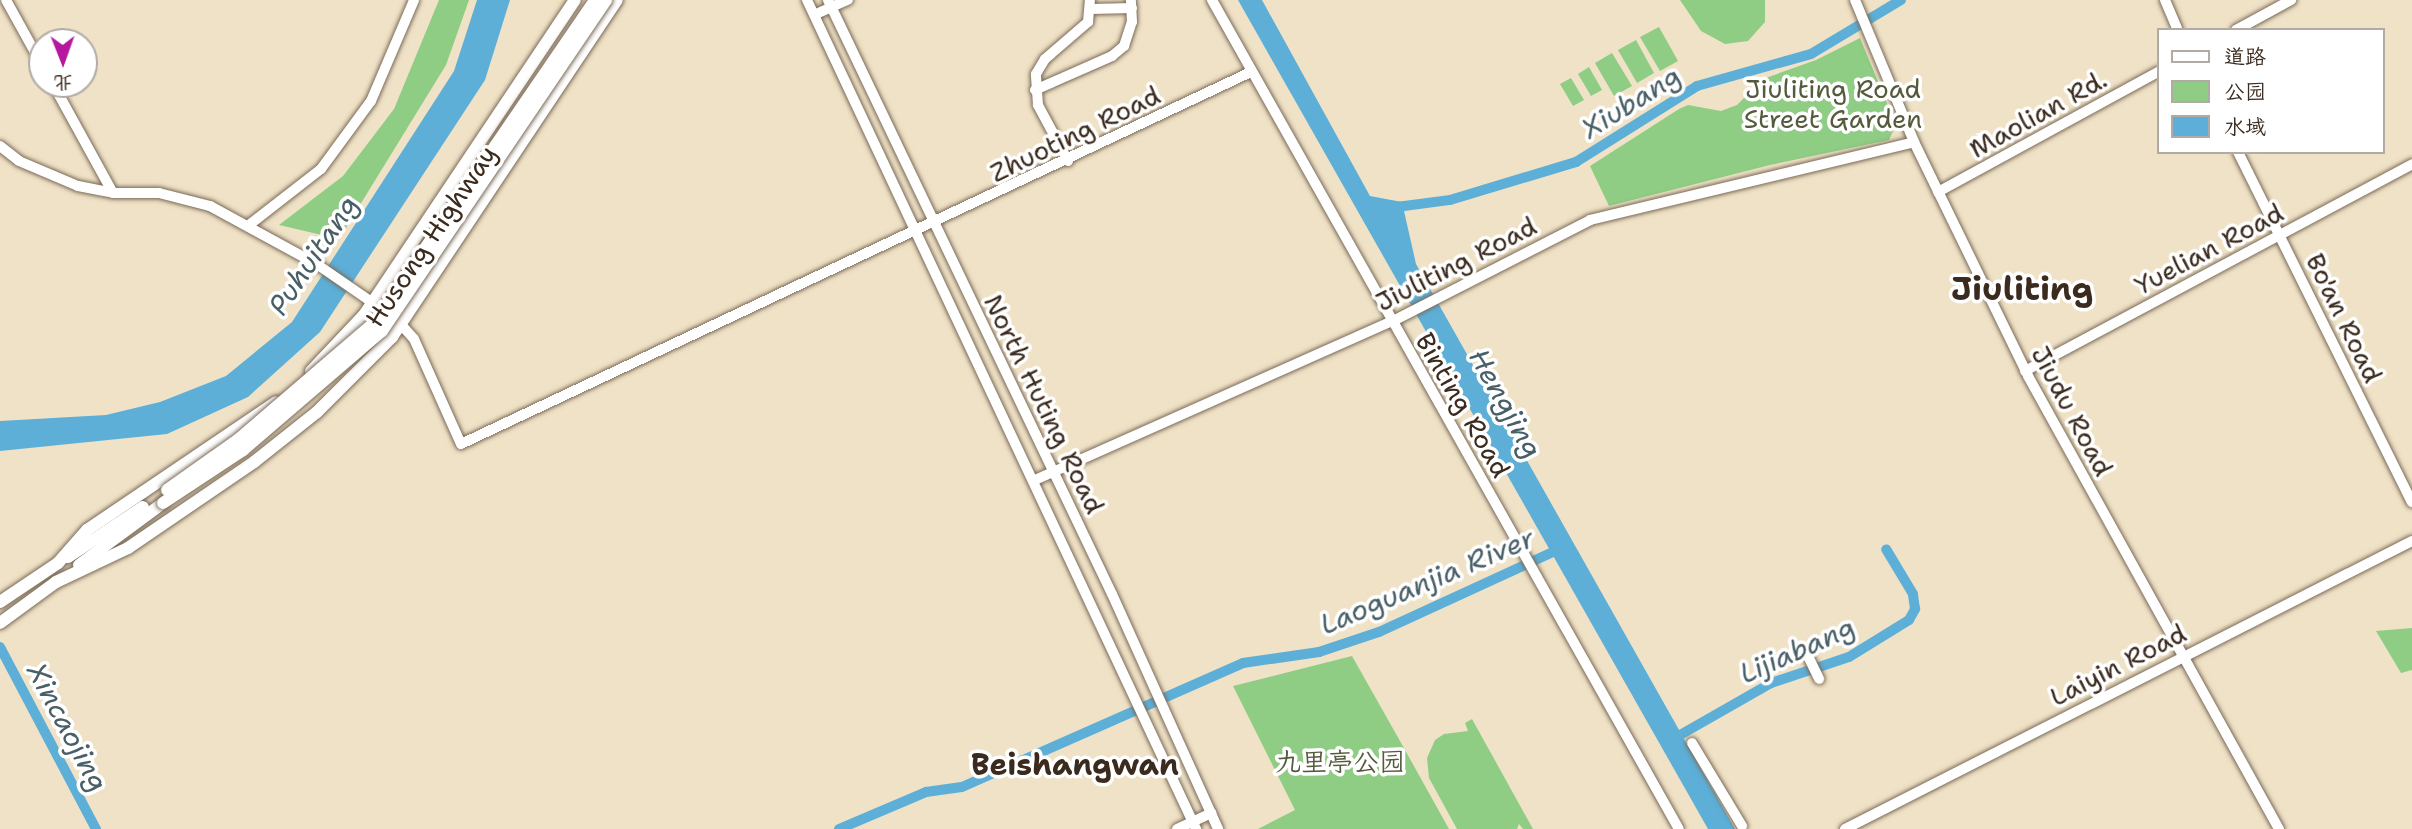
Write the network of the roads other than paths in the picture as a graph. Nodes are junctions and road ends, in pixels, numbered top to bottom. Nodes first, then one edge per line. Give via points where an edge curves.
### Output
1 (6, 0) edge
2 (414, 0) edge
3 (575, 0) edge
4 (594, 0) edge
5 (606, 0) edge
6 (617, 0) edge
7 (807, 0) edge
8 (848, 0) edge
9 (1212, 0) edge
10 (1854, 0) edge
11 (2165, 0) edge
12 (2291, 0) edge
13 (830, 4) edge
14 (1131, 4) edge
15 (1090, 5) edge
16 (816, 14) junction
17 (2177, 28) edge
18 (2240, 28) edge
19 (28, 40) edge
20 (1251, 72) junction
21 (2156, 73) edge
22 (1035, 90) junction
23 (61, 98) edge
24 (1914, 142) junction
25 (0, 146) edge
26 (2239, 154) edge
27 (1068, 161) junction
28 (2412, 164) edge
29 (1938, 192) junction
30 (113, 193) junction
31 (249, 225) junction
32 (933, 226) junction
33 (917, 233) junction
34 (2280, 235) junction
35 (372, 303) junction
36 (1391, 321) junction
37 (403, 324) junction
38 (2025, 371) junction
39 (1054, 472) junction
40 (1035, 480) junction
41 (162, 499) junction
42 (2412, 502) edge
43 (2412, 541) edge
44 (58, 563) junction
45 (56, 582) junction
46 (0, 602) edge
47 (2, 622) edge
48 (1806, 652) dead end
49 (2182, 656) junction
50 (1819, 679) dead end
51 (1692, 743) dead end
52 (1211, 813) junction
53 (1194, 825) edge
54 (1742, 825) dead end
55 (1177, 829) edge
56 (1218, 829) edge
57 (1679, 829) edge
58 (1845, 829) edge
59 (2279, 829) edge

1 - 19 street
2 - 31 street via 371,101 321,169
3 - 35 main road, Husong Highway
4 - 41 main road, bridge via 374,323
5 - 41 main road, bridge via 382,331 243,450
6 - 37 main road, Husong Highway
7 - 16 street, North Huting Road
8 - 13 street
9 - 20 street, Binting Road
10 - 24 street, Jiudu Road
11 - 17 street
12 - 18 street
13 - 16 street
13 - 32 street, North Huting Road
14 - 15 street
14 - 22 street via 1130,34 1112,56
15 - 22 street via 1080,33 1045,59 1036,74
16 - 33 street, North Huting Road
20 - 27 street, Zhuoting Road
20 - 36 street, Binting Road
21 - 29 street, Maolian Rd.
22 - 27 street via 1038,105
23 - 30 street
24 - 29 street, Jiudu Road
24 - 36 street, Jiuliting Road via 1590,220
25 - 30 street via 46,174
26 - 34 street, Bo'an Road
27 - 32 street, Zhuoting Road
28 - 34 street, Yuelian Road
29 - 38 street, Jiudu Road
30 - 31 street via 159,193 209,206
31 - 35 street
32 - 33 street, Zhuoting Road
32 - 39 street, North Huting Road
33 - 37 street, Zhuoting Road via 461,444
33 - 40 street, North Huting Road
34 - 38 street, Yuelian Road
34 - 42 street, Bo'an Road
35 - 37 street
35 - 44 main road, Husong Highway via 289,394 87,530
36 - 39 street, Jiuliting Road
36 - 57 street, Binting Road
37 - 45 main road, Husong Highway via 317,412 254,462 128,548
38 - 49 street, Jiudu Road
39 - 40 street, Jiuliting Road
39 - 52 street, North Huting Road
40 - 53 street, North Huting Road
41 - 44 main road
41 - 45 main road
43 - 49 street, Laiyin Road
44 - 46 main road, Husong Highway
45 - 47 main road, Husong Highway
48 - 50 street
49 - 58 street, Laiyin Road
49 - 59 street, Jiudu Road
51 - 54 street
52 - 53 street
52 - 56 street, North Huting Road
53 - 55 street

